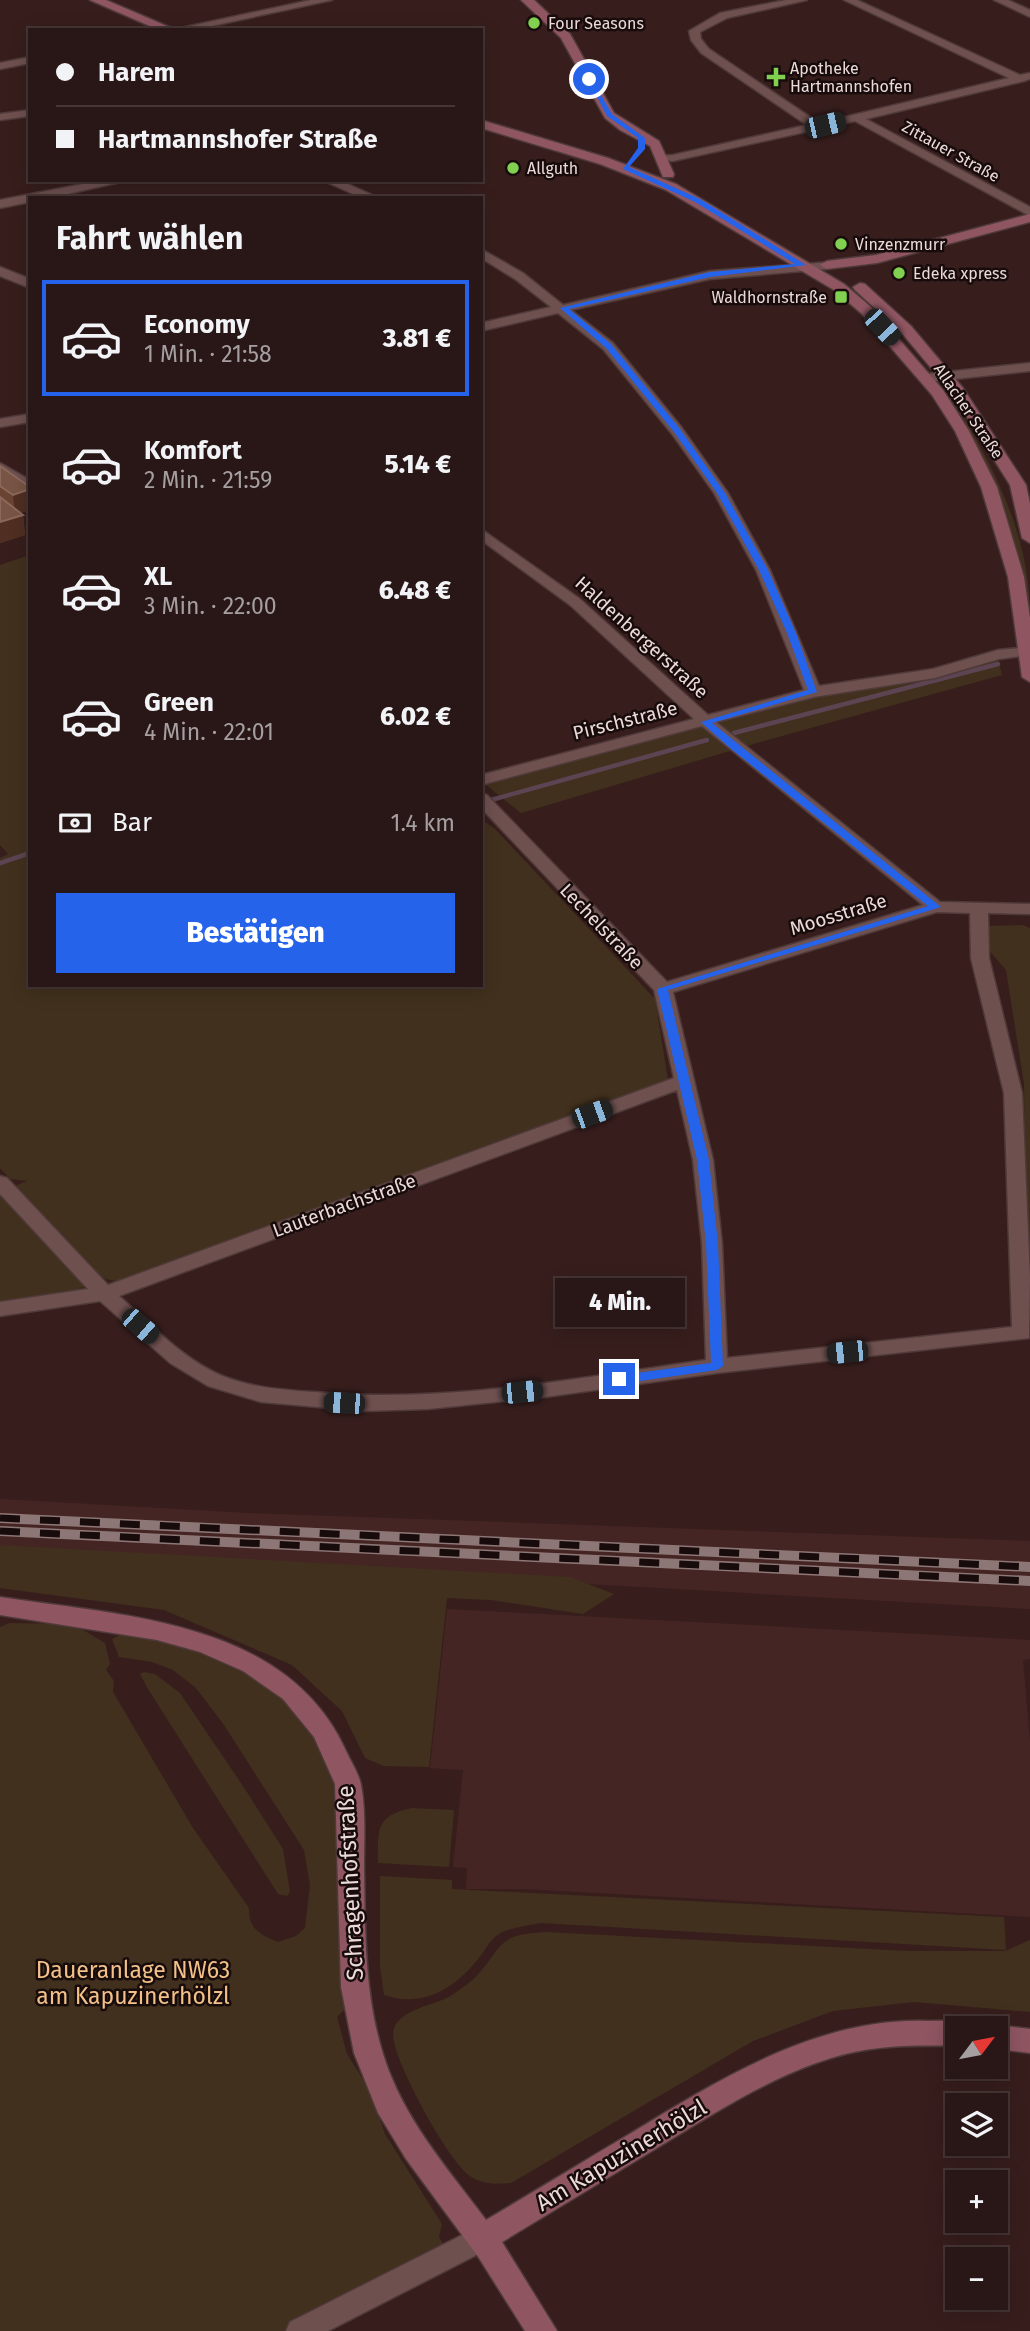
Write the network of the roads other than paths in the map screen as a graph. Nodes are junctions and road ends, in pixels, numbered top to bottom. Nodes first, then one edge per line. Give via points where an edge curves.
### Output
1 (96, 0) edge
2 (117, 0) edge
3 (327, 0) edge
4 (527, 0) edge
5 (802, 0) edge
6 (849, 0) edge
7 (999, 0) edge
8 (1030, 14) edge
9 (165, 28) edge
10 (187, 28) edge
11 (194, 28) edge
12 (28, 60) edge
13 (0, 66) edge
14 (1024, 77) edge
15 (1030, 83) edge
16 (28, 113) edge
17 (0, 117) edge
18 (483, 118) edge
19 (857, 118) junction
20 (483, 124) edge
21 (817, 127) junction
22 (642, 138) junction
23 (661, 158) junction
24 (632, 160) junction
25 (668, 174) junction
26 (113, 182) edge
27 (333, 182) edge
28 (41, 196) edge
29 (368, 196) edge
30 (28, 199) edge
31 (0, 204) edge
32 (1030, 212) edge
33 (1030, 218) edge
34 (483, 254) edge
35 (827, 264) junction
36 (803, 265) junction
37 (0, 271) edge
38 (28, 283) edge
39 (564, 308) junction
40 (483, 327) edge
41 (1030, 367) edge
42 (947, 376) junction
43 (927, 378) junction
44 (28, 418) edge
45 (0, 423) edge
46 (0, 467) edge
47 (28, 485) edge
48 (483, 534) edge
49 (1030, 538) edge
50 (1028, 651) edge
51 (1030, 677) edge
52 (813, 692) junction
53 (706, 722) junction
54 (483, 779) edge
55 (483, 800) edge
56 (979, 906) junction
57 (936, 907) junction
58 (1030, 909) edge
59 (663, 989) junction
60 (683, 1081) junction
61 (0, 1182) edge
62 (104, 1294) junction
63 (0, 1309) edge
64 (717, 1366) junction
65 (0, 1606) edge
66 (945, 2034) edge
67 (1008, 2039) edge
68 (1030, 2041) edge
69 (482, 2238) junction
70 (300, 2331) edge
71 (542, 2331) edge

1 - 9 main road
2 - 10 main road
3 - 11 street
4 - 22 main road via 565,36 609,115
5 - 21 street via 724,15 694,31 705,51
6 - 14 street
7 - 8 street
12 - 13 street
14 - 15 street
14 - 19 street
16 - 17 street
18 - 24 main road
19 - 21 street
19 - 32 street, Zittauer Straße
20 - 24 main road
21 - 23 street
22 - 23 main road via 655,144
22 - 24 main road via 641,149
23 - 25 main road
24 - 25 main road, Allacher Straße
24 - 36 main road, Allacher Straße via 653,179 698,200
25 - 35 main road, Allacher Straße
26 - 28 street
27 - 29 street
30 - 31 street
33 - 35 main road via 877,259
34 - 39 street
35 - 36 street
35 - 42 main road, Allacher Straße via 870,294
36 - 39 street via 710,275
36 - 43 main road, Allacher Straße via 855,300
37 - 38 street
39 - 40 street
39 - 52 street via 608,346 677,430 721,493 763,570
41 - 42 street
42 - 43 street
42 - 49 main road, Allacher Straße via 1018,485
43 - 50 main road, Allacher Straße via 962,431 989,487 1016,577
44 - 45 street
46 - 47 street
48 - 53 street, Haldenbergerstraße via 575,603
50 - 51 main road, Allacher Straße
50 - 52 street, Pirschstraße via 935,673
52 - 53 street, Pirschstraße
53 - 54 street, Pirschstraße
53 - 57 street, Haldenbergerstraße
55 - 59 street, Lechelstraße
56 - 57 street, Moosstraße
56 - 58 street, Moosstraße
56 - 64 street via 980,958 1013,1093 1022,1333
57 - 59 street, Moosstraße
59 - 60 street
60 - 62 street, Lauterbachstraße
60 - 64 street via 703,1160
61 - 62 street
62 - 63 street, Lauterbachstraße
62 - 64 street via 177,1359 215,1381 261,1395 303,1400 428,1402
65 - 69 main road, Schragenhofstraße via 153,1628 245,1658 279,1679 326,1732 348,1784 353,1971 368,2055 388,2104 430,2173
66 - 69 main road, Am Kapuzinerhölzl via 889,2032 801,2054 739,2083
67 - 68 main road
69 - 70 street, Am Kapuzinerhölzl
69 - 71 main road, Schragenhofstraße

